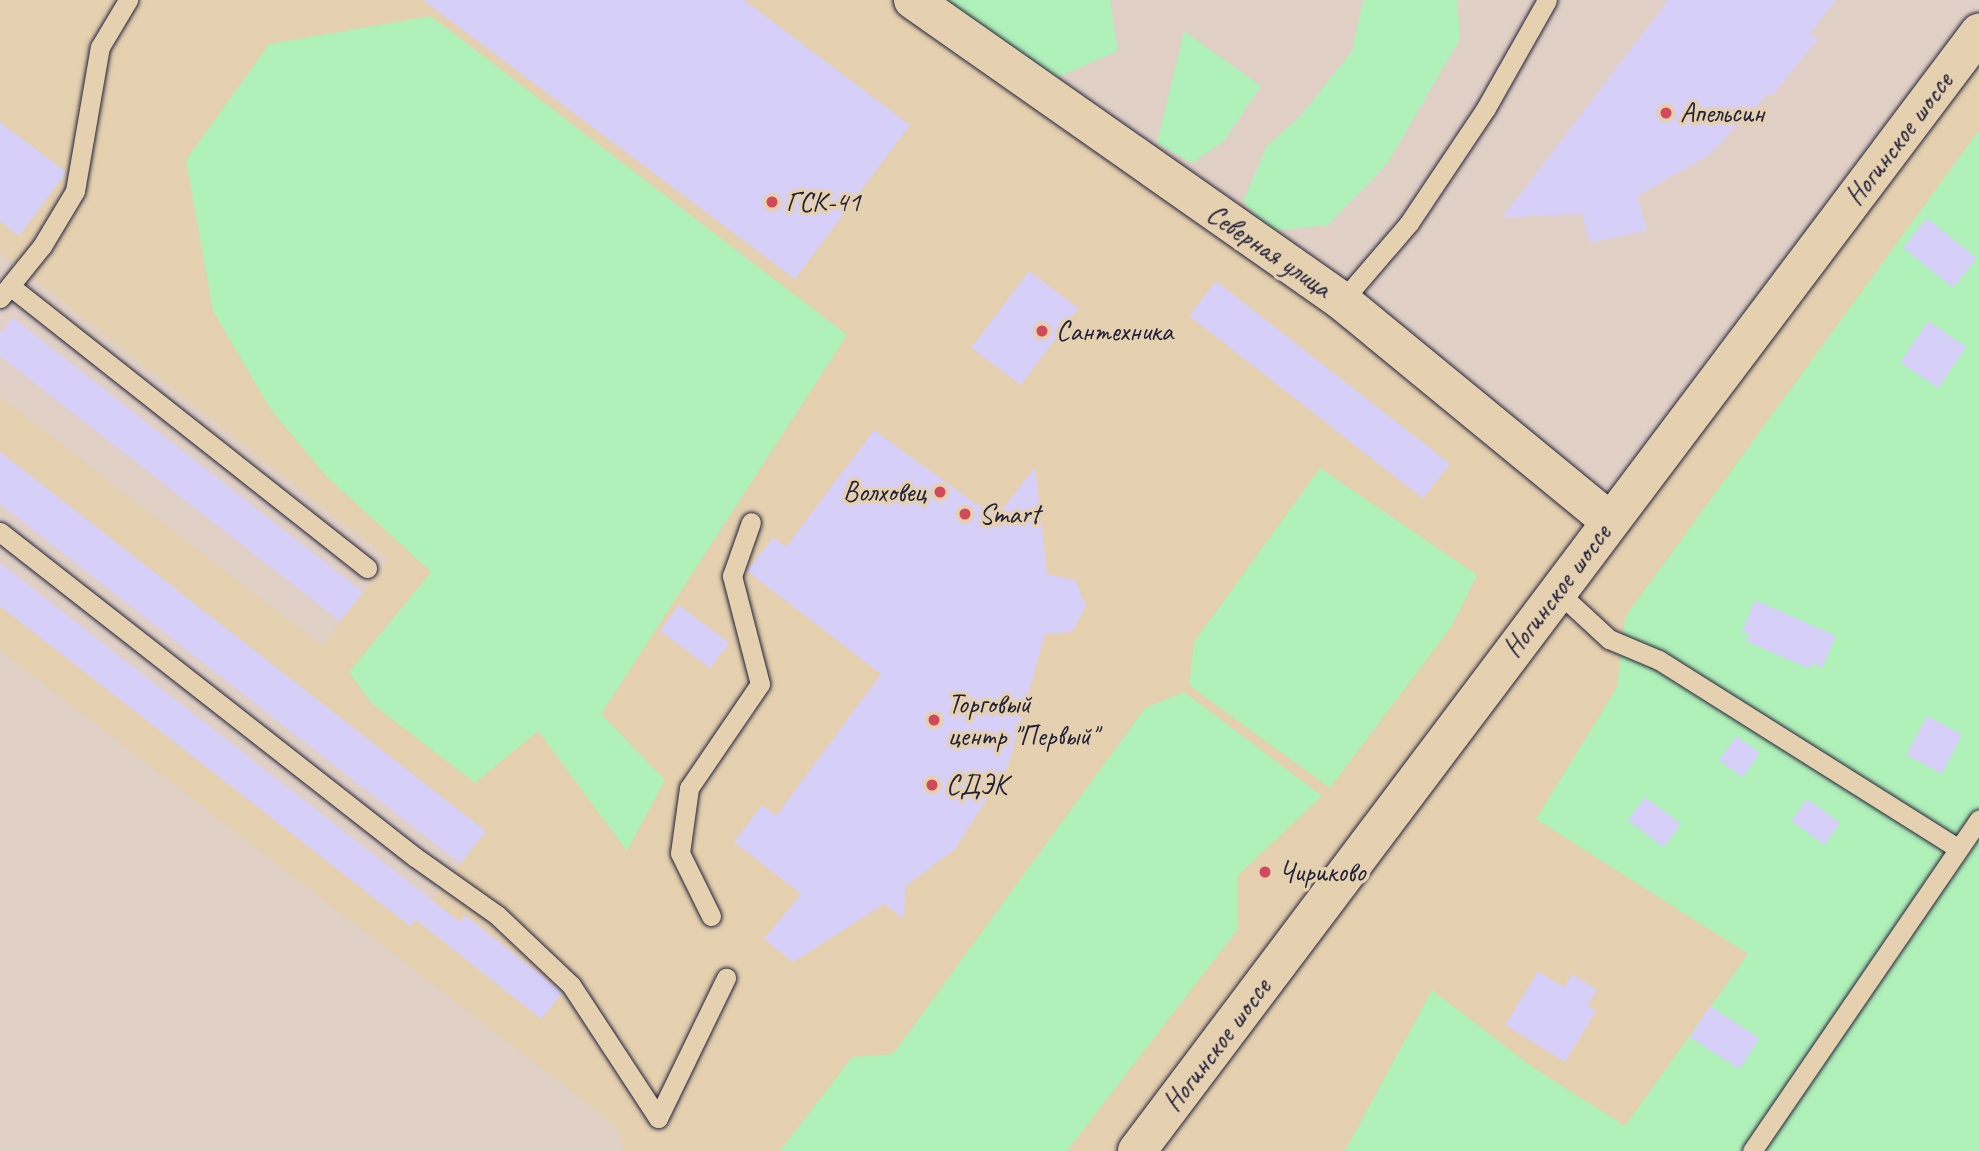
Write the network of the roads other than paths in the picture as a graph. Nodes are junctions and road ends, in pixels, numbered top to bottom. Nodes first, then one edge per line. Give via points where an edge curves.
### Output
1 (128, 0) edge
2 (913, 0) edge
3 (1547, 0) edge
4 (1979, 33) edge
5 (5, 292) edge
6 (1342, 301) junction
7 (751, 522) dead end
8 (1610, 522) junction
9 (0, 533) edge
10 (367, 568) dead end
11 (1558, 591) junction
12 (1979, 819) edge
13 (1958, 848) junction
14 (711, 916) dead end
15 (726, 978) dead end
16 (1137, 1151) edge
17 (1752, 1151) edge

1 - 5 lane via 100,47 75,191
2 - 6 main road, Северная улица
3 - 6 lane via 1486,108 1409,223
4 - 8 main road, Ногинское шоссе
5 - 10 lane
6 - 8 main road, Северная улица
7 - 14 lane via 732,576 760,684 689,788 680,853
8 - 11 main road, Ногинское шоссе
9 - 15 lane via 415,857 497,915 571,985 658,1118
11 - 13 lane via 1609,639 1659,660
11 - 16 main road, Ногинское шоссе
12 - 13 lane
13 - 17 lane

